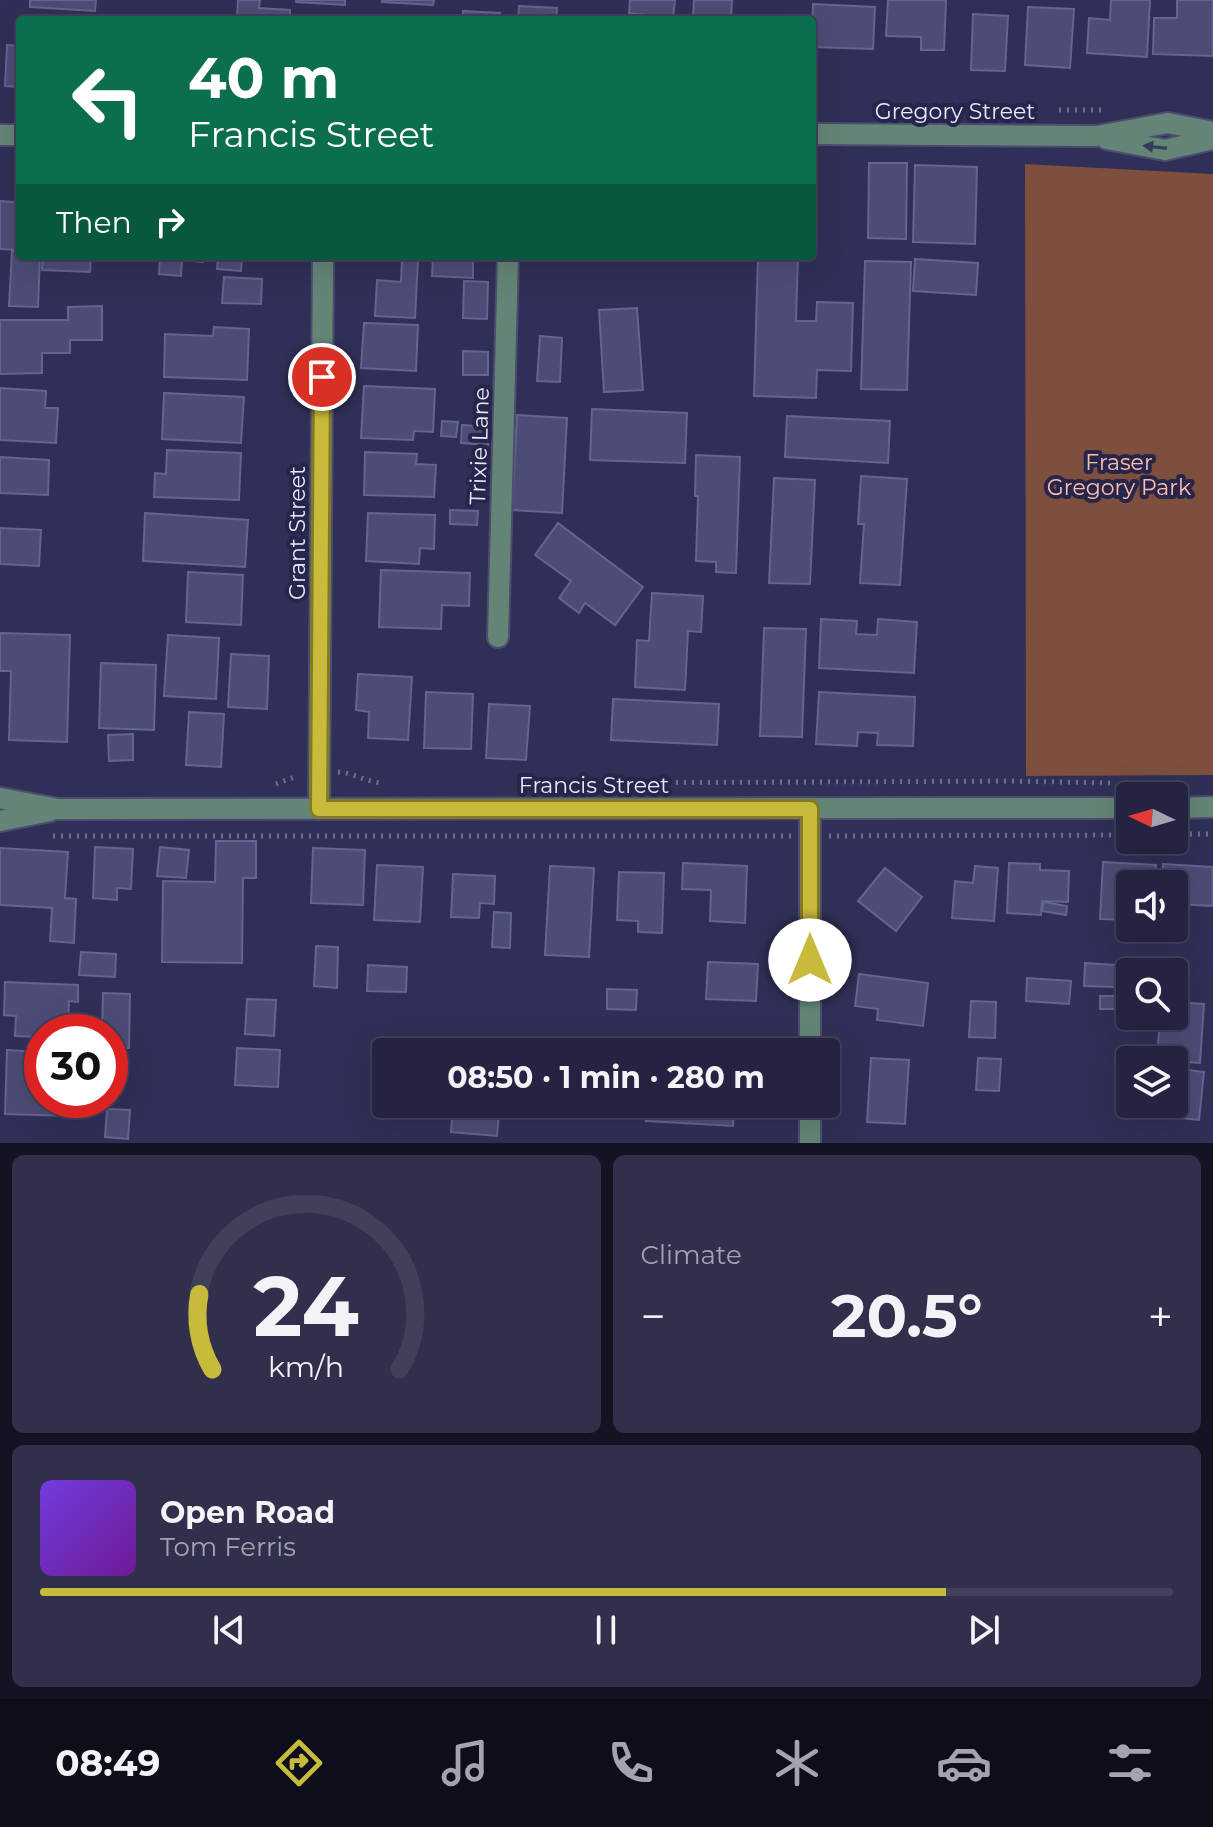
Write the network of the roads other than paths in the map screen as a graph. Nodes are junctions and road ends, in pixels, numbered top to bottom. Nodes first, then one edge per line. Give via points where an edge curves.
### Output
1 (1213, 132) edge
2 (816, 134) edge
3 (1097, 136) junction
4 (1213, 139) edge
5 (323, 260) edge
6 (508, 260) edge
7 (498, 637) dead end
8 (0, 798) edge
9 (1213, 807) edge
10 (1116, 808) edge
11 (1188, 808) edge
12 (58, 809) junction
13 (319, 809) junction
14 (810, 809) junction
15 (0, 821) edge
16 (810, 1038) edge
17 (810, 1118) edge
18 (810, 1143) edge

1 - 3 street, Gregory Street via 1168,123
2 - 3 street, Gregory Street
4 -> 3 street, Gregory Street via 1165,150
5 - 13 street, Grant Street
6 - 7 street, Trixie Lane
8 - 12 street, Francis Street
9 - 11 street
10 - 14 street, Francis Street
12 - 13 street, Francis Street
12 - 15 street, Francis Street
13 - 14 street, Francis Street
14 - 16 street
17 - 18 street

